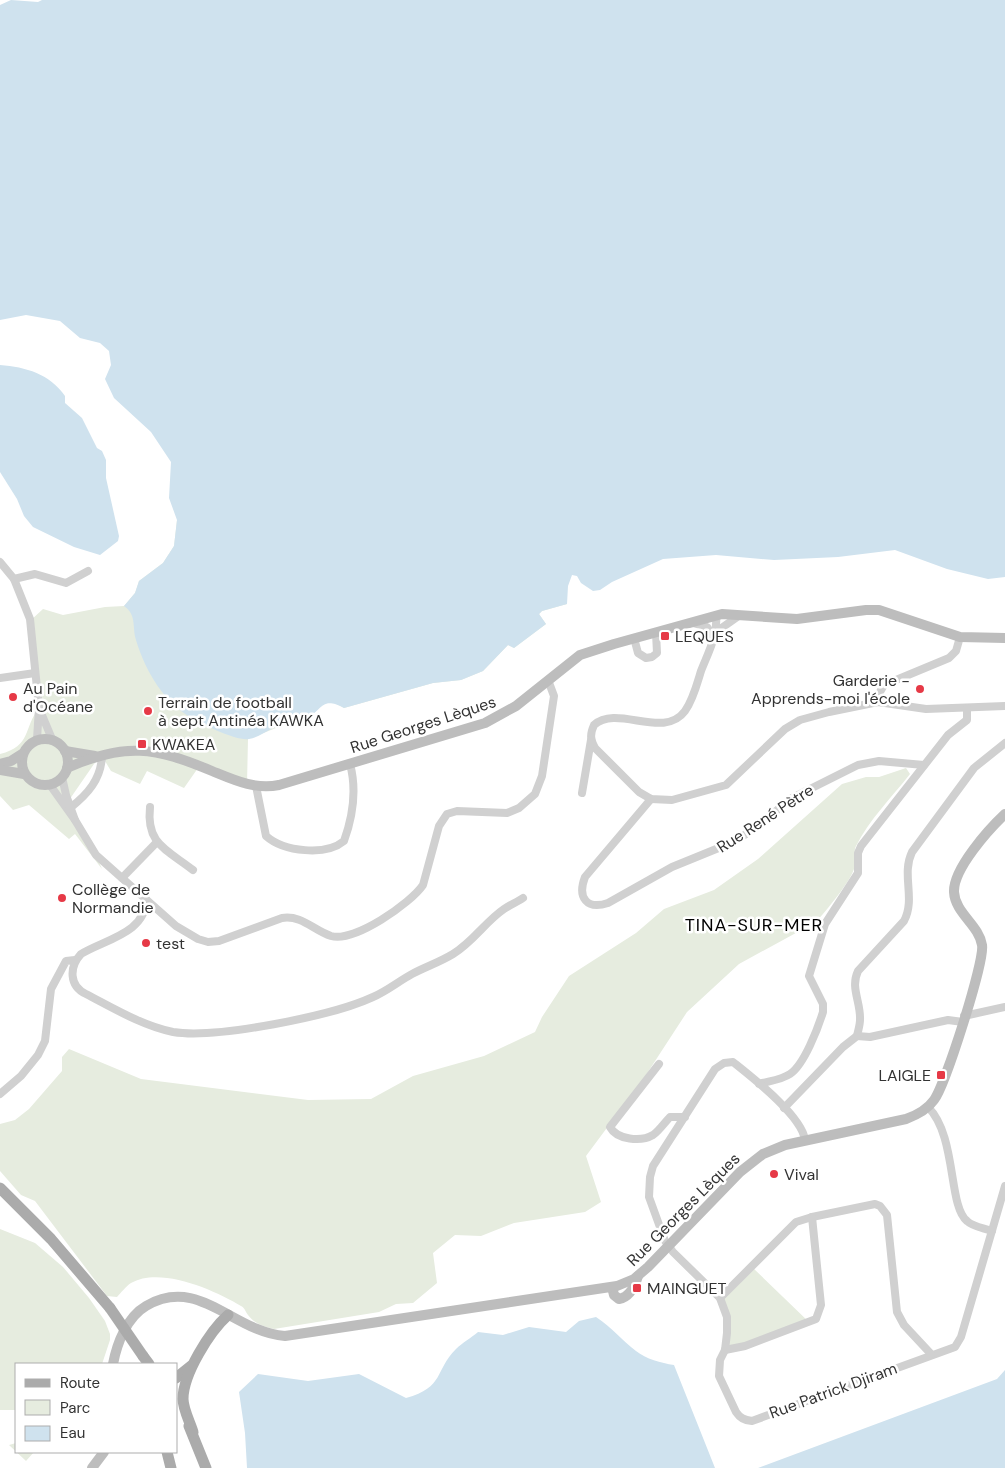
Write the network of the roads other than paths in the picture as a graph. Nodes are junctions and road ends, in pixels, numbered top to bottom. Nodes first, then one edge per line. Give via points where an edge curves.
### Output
1 (0, 562) edge
2 (88, 571) dead end
3 (14, 579) junction
4 (740, 615) junction
5 (716, 616) junction
6 (692, 623) junction
7 (656, 633) junction
8 (960, 637) junction
9 (634, 638) junction
10 (714, 638) junction
11 (1005, 638) edge
12 (35, 673) junction
13 (0, 678) edge
14 (548, 680) junction
15 (878, 702) junction
16 (1005, 706) edge
17 (39, 708) junction
18 (967, 708) junction
19 (38, 739) junction
20 (52, 739) junction
21 (591, 740) junction
22 (1005, 742) edge
23 (65, 750) junction
24 (22, 754) junction
25 (100, 756) junction
26 (0, 764) edge
27 (350, 764) junction
28 (924, 764) junction
29 (0, 770) edge
30 (65, 773) junction
31 (24, 774) junction
32 (50, 785) junction
33 (256, 786) junction
34 (582, 793) dead end
35 (651, 799) junction
36 (150, 807) dead end
37 (70, 808) junction
38 (1005, 814) edge
39 (75, 820) junction
40 (157, 842) junction
41 (192, 870) dead end
42 (122, 878) junction
43 (523, 898) dead end
44 (146, 900) junction
45 (75, 960) junction
46 (1005, 1008) edge
47 (964, 1019) junction
48 (857, 1036) junction
49 (659, 1064) dead end
50 (759, 1084) junction
51 (0, 1094) edge
52 (928, 1107) junction
53 (784, 1108) junction
54 (685, 1117) junction
55 (805, 1140) junction
56 (1005, 1186) edge
57 (0, 1188) edge
58 (812, 1216) junction
59 (992, 1231) junction
60 (669, 1246) junction
61 (720, 1298) junction
62 (224, 1313) junction
63 (725, 1350) junction
64 (931, 1354) junction
65 (146, 1362) edge
66 (113, 1363) edge
67 (193, 1365) junction
68 (178, 1376) edge
69 (178, 1409) edge
70 (193, 1432) junction
71 (103, 1453) edge
72 (92, 1468) edge
73 (206, 1468) edge

1 - 3 street
2 - 3 street via 66,583 35,574
3 - 12 street via 30,620
4 - 5 main road, Rue Georges Lèques
4 - 8 main road, Rue Georges Lèques via 797,619 879,610
4 - 10 street
5 - 6 main road, Rue Georges Lèques
5 - 10 street
6 - 7 main road, Rue Georges Lèques
6 - 10 street via 706,627
7 - 9 main road, Rue Georges Lèques
7 - 9 street via 658,647 652,658 638,653
8 - 11 main road, Rue Georges Lèques
8 - 15 street via 956,651 949,658 884,685 877,697
9 - 14 main road, Rue Georges Lèques via 580,655
10 - 21 street via 689,702 678,718 659,722 607,718 594,725
12 - 13 street
12 - 17 street
14 - 27 main road, Rue Georges Lèques via 495,719
14 - 44 street via 554,696 542,776 535,794 519,808 507,813 457,811 447,814 439,826 419,892 356,933 340,938 331,936 290,917 230,938 208,942 186,934
15 - 18 street via 926,709
15 - 35 street via 800,720 771,740 733,781 719,788 672,800
16 - 18 street
17 - 19 street
17 - 20 street
18 - 28 street via 967,720 948,734
19 - 20 main road
19 - 24 main road via 31,742
20 - 23 main road
21 - 34 street
21 - 35 street via 628,782
22 - 48 street via 974,768 912,852 906,872 910,895 908,913 855,978 861,1018
23 - 25 main road, Rue Georges Lèques
23 - 30 main road
24 - 26 main road
24 - 31 main road
25 - 30 main road, Rue Georges Lèques
25 - 33 main road, Rue Georges Lèques via 132,750 159,752
25 - 37 street via 102,770 95,783
27 - 33 main road, Rue Georges Lèques via 279,786
27 - 33 street via 354,792 348,831 344,841 329,850 281,846 266,836
28 - 35 street, Rue René Pètre via 880,761 858,765 792,798 750,832 726,845 672,867 608,903 598,906 586,901 582,891 585,877
28 - 50 street via 861,846 858,874 825,924 809,976 823,1004 823,1012 800,1065 781,1079
29 - 31 main road
30 - 32 main road
30 - 37 street
31 - 32 main road via 35,784
32 - 39 street
36 - 40 street via 148,824
37 - 39 street
38 - 47 main road via 983,837 956,882 956,901 981,939 983,951
39 - 42 street via 96,855
40 - 41 street
40 - 42 street
42 - 44 street
43 - 45 street via 503,910 475,938 453,954 411,974 374,997 305,1017 224,1032 188,1034 171,1031 121,1011 76,987 72,973
44 - 45 street via 144,911 132,928 88,949
45 - 51 street via 66,961 50,989 45,1041 38,1055
46 - 47 street
47 - 48 street via 870,1037
47 - 52 main road via 944,1081
48 - 53 street
49 - 54 street via 610,1127 626,1138 640,1139 655,1134 670,1117
50 - 53 street
50 - 54 street via 733,1062 724,1063 715,1069
52 - 55 main road, Rue Georges Lèques via 906,1118
52 - 59 street via 944,1130 960,1213 970,1224
53 - 55 street via 802,1128
54 - 60 street via 653,1166 650,1176 649,1197
55 - 60 main road, Rue Georges Lèques via 775,1148 748,1164
56 - 59 street, Rue Patrick Djiram
57 - 65 main road, bridge via 51,1239 110,1308
58 - 61 street via 796,1222
58 - 63 street via 820,1305 816,1319 745,1346
58 - 64 street via 869,1204 884,1210 897,1312 904,1325
59 - 64 street, Rue Patrick Djiram via 958,1343 948,1350
60 - 61 street, Rue Patrick Djiram
60 - 62 main road, Rue Georges Lèques via 638,1276 612,1287 285,1336 264,1333
61 - 63 street, Rue Patrick Djiram via 727,1317
62 - 66 main road, Rue Georges Lèques via 184,1295 166,1296 154,1301 134,1316 125,1328
62 - 67 main road
63 - 64 street, Rue Patrick Djiram via 718,1368 722,1385 739,1417 752,1420
67 - 68 main road
67 - 70 main road via 184,1386 183,1401
69 - 70 main road
70 - 73 main road
71 - 72 main road

